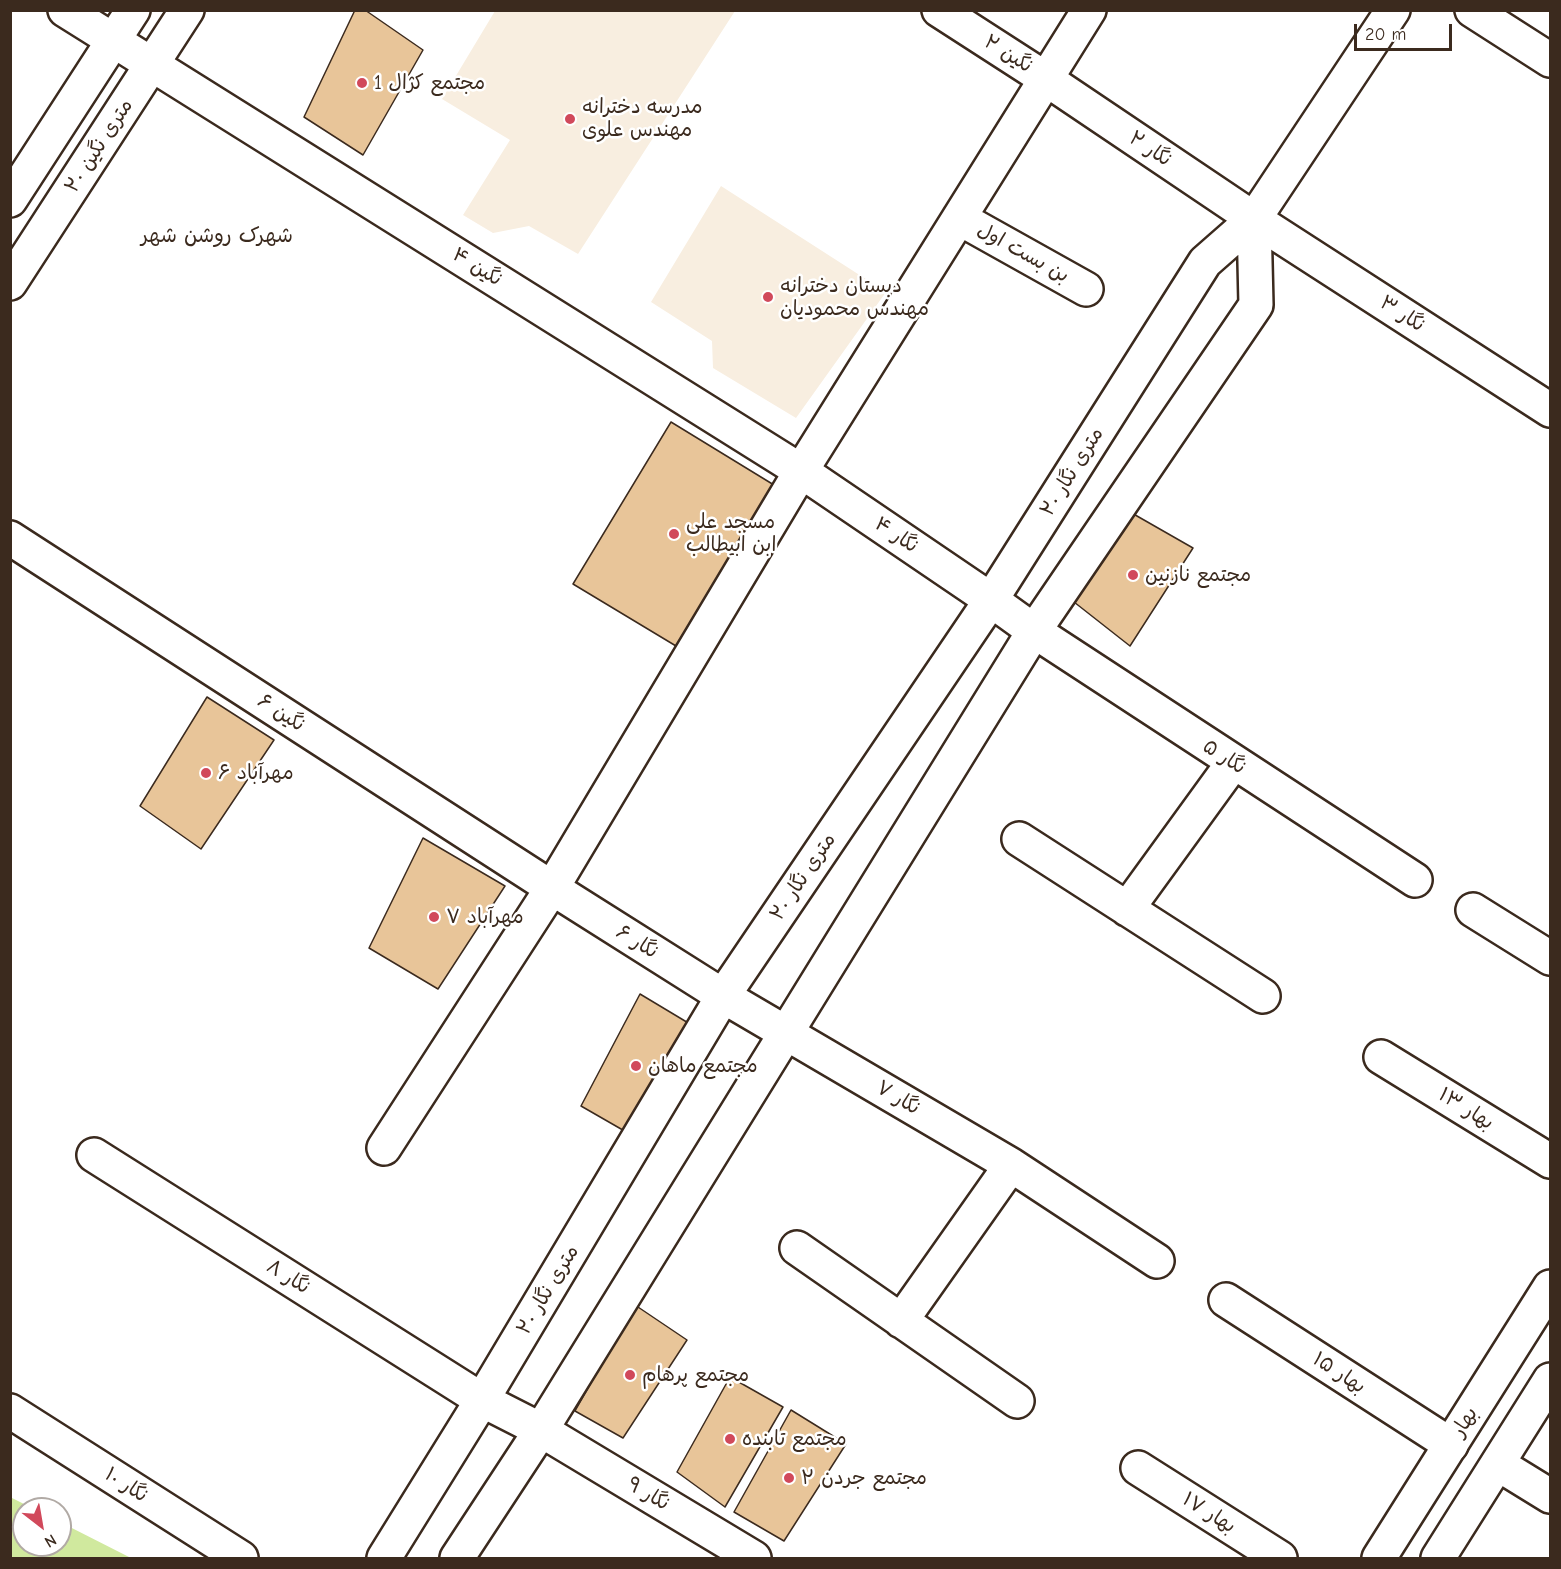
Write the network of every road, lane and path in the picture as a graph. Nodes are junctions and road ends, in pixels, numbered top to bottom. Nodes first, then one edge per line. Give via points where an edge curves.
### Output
1 (65, 10) edge
2 (133, 10) edge
3 (188, 10) edge
4 (939, 10) edge
5 (1089, 10) edge
6 (1393, 10) edge
7 (1472, 10) edge
8 (113, 41) junction
9 (1551, 60) edge
10 (152, 64) junction
11 (1047, 79) junction
12 (10, 200) edge
13 (959, 218) junction
14 (1254, 219) junction
15 (10, 283) edge
16 (1086, 289) dead end
17 (1551, 410) edge
18 (801, 471) junction
19 (10, 538) edge
20 (991, 600) junction
21 (1034, 631) junction
22 (1233, 763) junction
23 (1019, 839) dead end
24 (1415, 880) dead end
25 (552, 888) junction
26 (1127, 909) junction
27 (1473, 910) dead end
28 (1551, 958) edge
29 (723, 996) junction
30 (1263, 996) dead end
31 (786, 1032) junction
32 (1381, 1057) dead end
33 (384, 1148) dead end
34 (94, 1155) dead end
35 (1551, 1161) edge
36 (1011, 1165) junction
37 (797, 1248) dead end
38 (1157, 1261) dead end
39 (1551, 1287) edge
40 (1227, 1300) dead end
41 (901, 1320) junction
42 (1551, 1380) edge
43 (482, 1400) junction
44 (1017, 1401) dead end
45 (10, 1411) edge
46 (541, 1430) junction
47 (1450, 1445) junction
48 (1498, 1464) junction
49 (1138, 1468) dead end
50 (1551, 1496) edge
51 (241, 1558) edge
52 (384, 1558) edge
53 (457, 1558) edge
54 (754, 1558) edge
55 (1280, 1558) edge
56 (1379, 1558) edge
57 (1438, 1558) edge

1 - 8 street, نگین ۴
2 - 8 street
3 - 10 street, ۲۰ متری نگین
4 - 11 street, نگین ۲
5 - 11 street
6 - 14 street, ۲۰ متری نگار
7 - 9 street
8 - 10 street, نگین ۴
8 - 12 street
10 - 15 street, ۲۰ متری نگین
10 - 18 street, نگین ۴
11 - 13 street
11 - 14 street, نگار ۲
13 - 16 street, بن بست اول
13 - 18 street
14 - 17 street, نگار ۳
14 - 20 street, ۲۰ متری نگار via 1205,262
14 - 21 street via 1256,305
18 - 20 street, نگار ۴
18 - 25 street
19 - 25 street, نگین ۶
20 - 21 street, نگار ۴
20 - 29 street, ۲۰ متری نگار
21 - 22 street, نگار ۵
21 - 31 street
22 - 24 street, نگار ۵
22 - 26 street
23 - 26 street
25 - 29 street, نگار ۶
25 - 33 street
26 - 30 street
27 - 28 street
29 - 31 street, نگار ۶
29 - 43 street, ۲۰ متری نگار
31 - 36 street, نگار ۷
31 - 46 street
32 - 35 street, بهار ۱۳
34 - 43 street, نگار ۸
36 - 38 street, نگار ۷
36 - 41 street
37 - 41 street
39 - 47 street, بهار
40 - 47 street, بهار ۱۵
41 - 44 street
42 - 48 street
43 - 46 street, نگار ۸
43 - 52 street, ۲۰ متری نگار
45 - 51 street, نگار ۱۰
46 - 53 street
46 - 54 street, نگار ۹
47 - 56 street, بهار
48 - 50 street
48 - 57 street
49 - 55 street, بهار ۱۷

